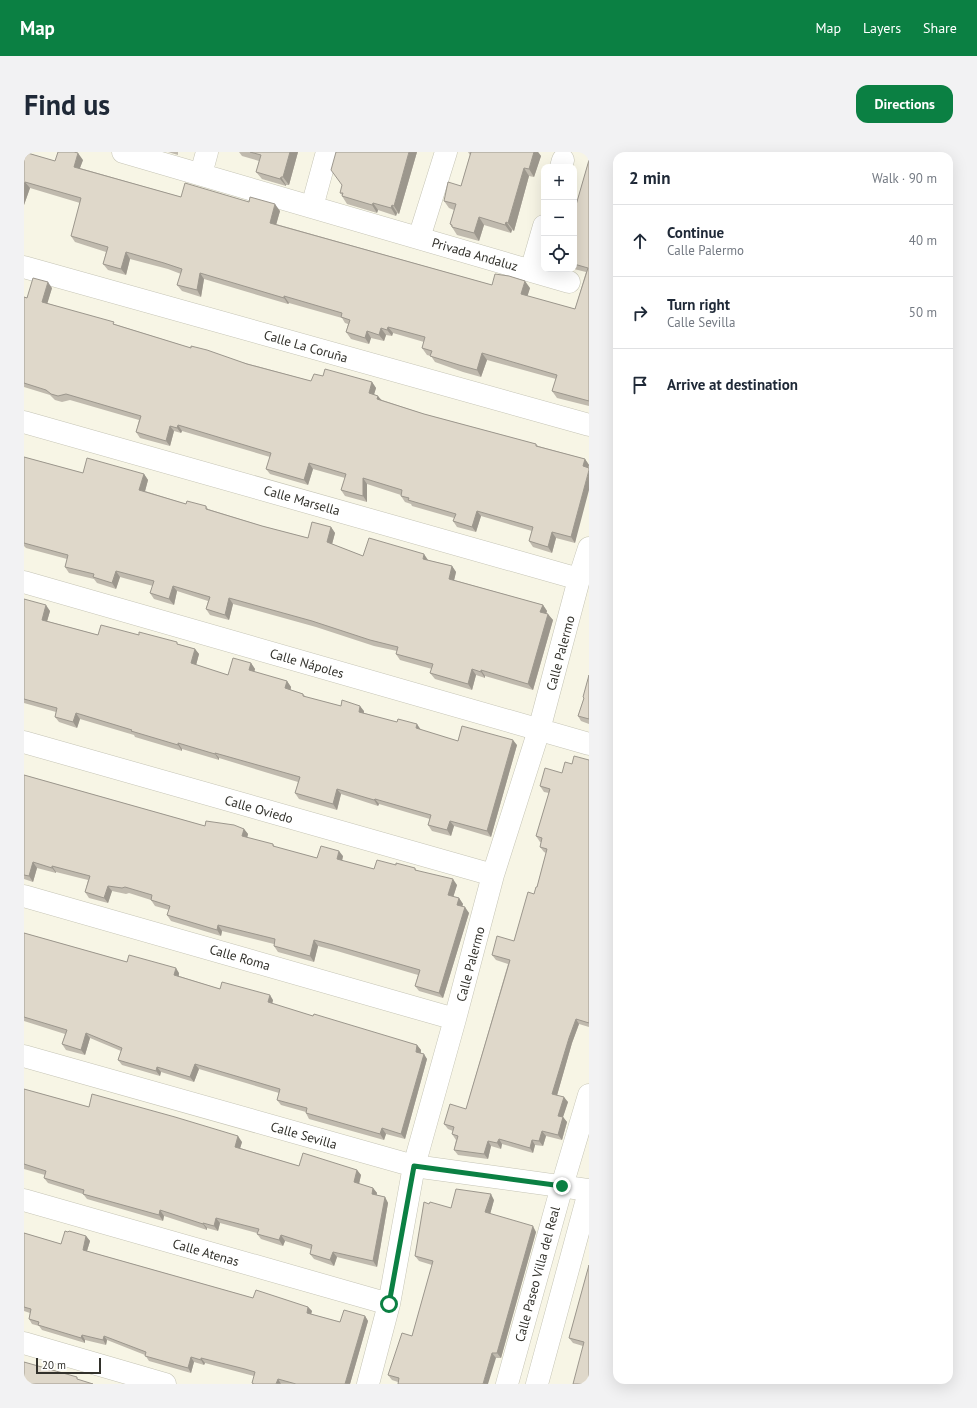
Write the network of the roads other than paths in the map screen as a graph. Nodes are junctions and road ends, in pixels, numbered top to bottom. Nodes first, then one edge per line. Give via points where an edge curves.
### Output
1 (123, 152) edge
2 (207, 152) edge
3 (328, 152) edge
4 (446, 152) edge
5 (201, 174) junction
6 (312, 207) junction
7 (541, 236) edge
8 (419, 238) junction
9 (24, 266) edge
10 (531, 271) junction
11 (569, 282) dead end
12 (24, 422) edge
13 (589, 425) edge
14 (589, 548) edge
15 (579, 579) junction
16 (24, 582) edge
17 (539, 730) junction
18 (24, 742) edge
19 (589, 744) edge
20 (493, 875) junction
21 (24, 896) edge
22 (455, 1019) junction
23 (24, 1056) edge
24 (589, 1095) edge
25 (414, 1166) junction
26 (562, 1186) junction
27 (589, 1191) edge
28 (24, 1200) edge
29 (389, 1304) junction
30 (24, 1343) edge
31 (165, 1384) edge
32 (368, 1384) edge
33 (507, 1384) edge
34 (537, 1384) edge

1 - 5 street, Privada Andaluz
2 - 5 street
3 - 6 street
4 - 8 street, Privada Andaluz
5 - 6 street, Privada Andaluz
6 - 8 street, Privada Andaluz
7 - 10 street, Privada Andaluz
8 - 10 street, Privada Andaluz
9 - 13 street, Calle La Coruña
10 - 11 street, Privada Andaluz
12 - 15 street, Calle Marsella
14 - 15 street, Calle Palermo
15 - 17 street, Calle Palermo
16 - 17 street, Calle Nápoles
17 - 19 street, Calle Nápoles
17 - 20 street, Calle Palermo
18 - 20 street, Calle Oviedo
20 - 22 street, Calle Palermo
21 - 22 street, Calle Roma
22 - 25 street, Calle Palermo
23 - 25 street, Calle Sevilla
24 - 26 street, Calle Paseo Villa del Real
25 - 26 street, Calle Sevilla
25 - 29 street, Calle Palermo
26 - 27 street, Calle Sevilla
26 - 33 street, Calle Paseo Villa del Real
27 - 34 street
28 - 29 street, Calle Atenas
29 - 32 street, Calle Palermo
30 - 31 street

